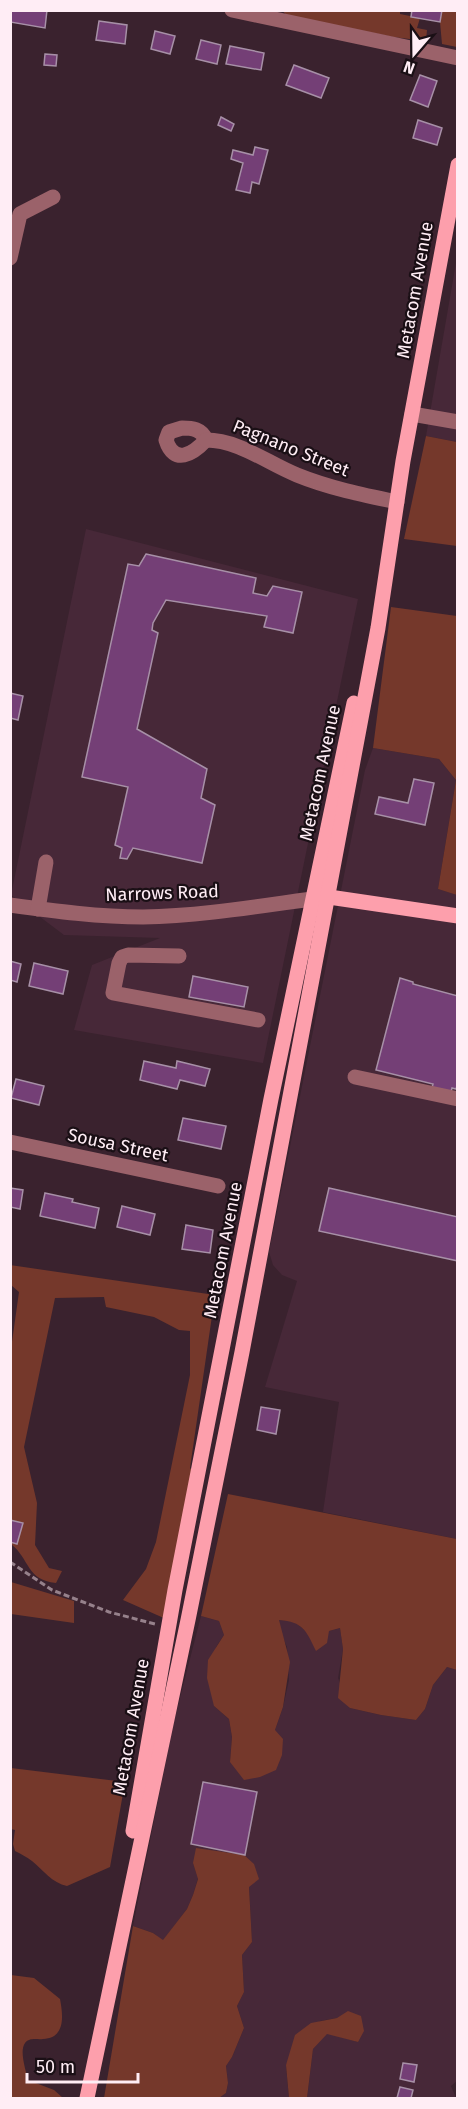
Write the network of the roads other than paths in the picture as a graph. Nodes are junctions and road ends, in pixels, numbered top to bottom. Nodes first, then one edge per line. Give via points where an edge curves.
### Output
1 (232, 10) edge
2 (271, 14) edge
3 (458, 58) edge
4 (458, 165) edge
5 (53, 197) dead end
6 (16, 212) edge
7 (10, 258) edge
8 (412, 414) junction
9 (458, 422) edge
10 (206, 440) dead end
11 (397, 502) junction
12 (46, 862) dead end
13 (322, 898) junction
14 (10, 905) edge
15 (38, 909) junction
16 (458, 916) edge
17 (179, 956) dead end
18 (258, 1020) dead end
19 (355, 1077) dead end
20 (458, 1099) edge
21 (10, 1142) edge
22 (218, 1186) dead end
23 (198, 1480) junction
24 (216, 1484) junction
25 (111, 1983) junction
26 (87, 2098) edge

1 - 2 street
2 - 3 street
4 - 8 main road, Metacom Avenue via 449,250
5 - 6 street
6 - 7 street
8 - 9 street
8 - 11 main road, Metacom Avenue
10 - 11 street, Pagnano Street via 222,440 337,489
11 - 13 main road, Metacom Avenue
12 - 15 street
13 - 15 street, Narrows Road via 228,911 145,916
13 - 16 main road
13 - 23 main road, Metacom Avenue via 271,1099
13 - 24 main road, Metacom Avenue
14 - 15 street, Narrows Road
17 - 18 street via 122,957 113,993
19 - 20 street
21 - 22 street, Sousa Street
23 - 24 street
23 - 25 main road, Metacom Avenue via 134,1827
24 - 25 main road, Metacom Avenue
25 - 26 main road, Metacom Avenue

